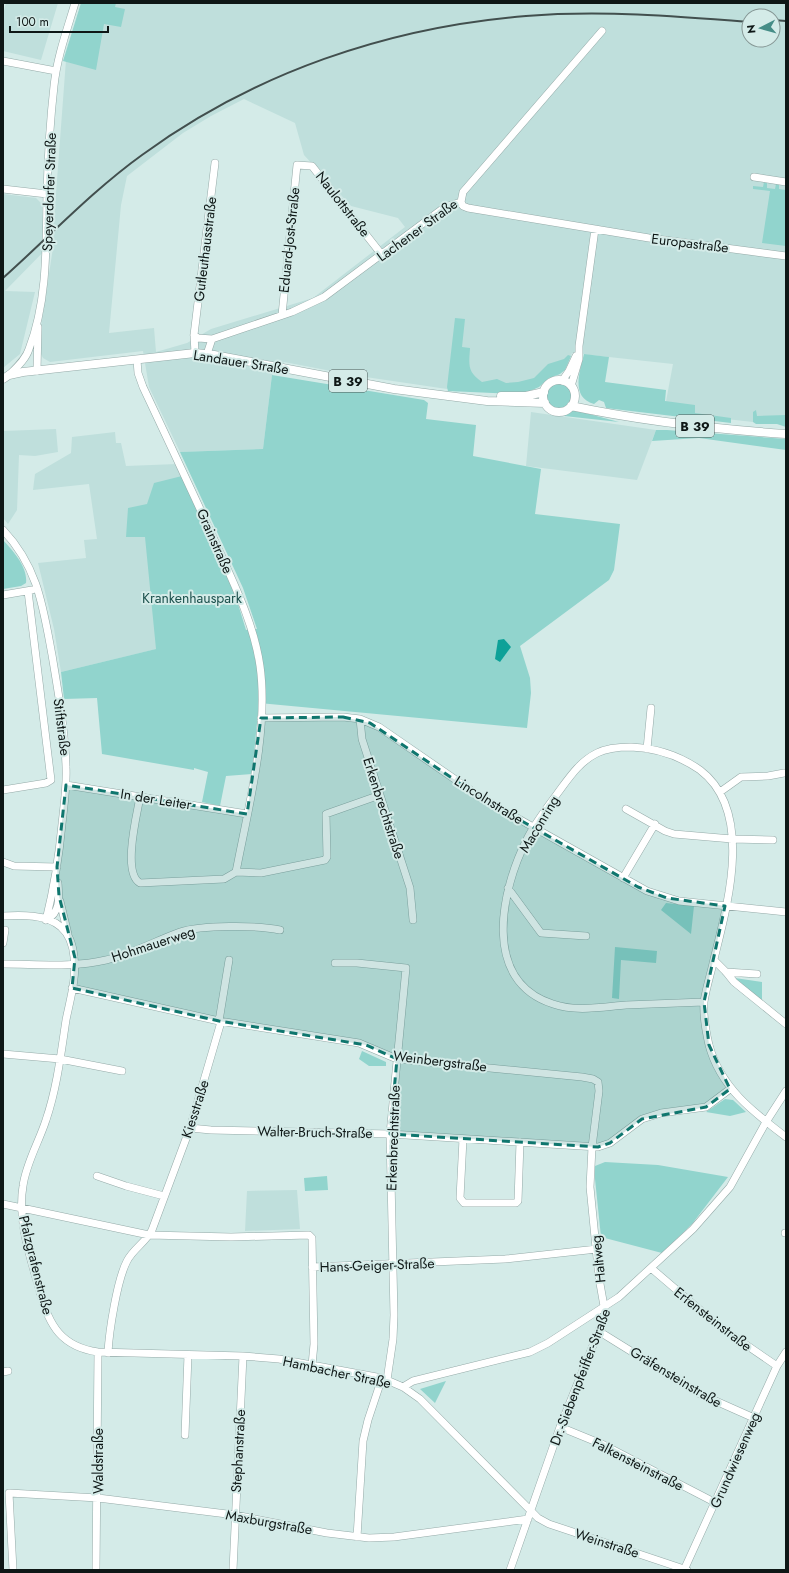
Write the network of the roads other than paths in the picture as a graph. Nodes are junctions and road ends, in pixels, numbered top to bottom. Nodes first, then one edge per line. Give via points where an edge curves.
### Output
1 (75, 3) edge
2 (602, 32) dead end
3 (3, 61) edge
4 (56, 71) junction
5 (215, 163) dead end
6 (297, 165) joint
7 (754, 177) dead end
8 (786, 182) edge
9 (3, 189) edge
10 (47, 194) junction
11 (461, 202) junction
12 (595, 229) junction
13 (382, 255) junction
14 (786, 256) edge
15 (282, 315) junction
16 (38, 319) junction
17 (194, 335) junction
18 (212, 339) junction
19 (579, 346) junction
20 (192, 353) junction
21 (207, 354) junction
22 (137, 360) junction
23 (37, 371) junction
24 (6, 377) edge
25 (562, 381) junction
26 (571, 386) junction
27 (544, 392) junction
28 (457, 396) junction
29 (573, 402) junction
30 (545, 403) junction
31 (786, 434) edge
32 (3, 530) edge
33 (38, 588) junction
34 (28, 591) junction
35 (3, 595) edge
36 (651, 708) dead end
37 (261, 718) junction
38 (360, 719) junction
39 (647, 749) junction
40 (784, 773) dead end
41 (66, 785) junction
42 (7, 790) edge
43 (720, 792) junction
44 (380, 795) junction
45 (140, 797) junction
46 (626, 809) dead end
47 (247, 814) junction
48 (654, 824) junction
49 (533, 828) junction
50 (732, 839) junction
51 (774, 840) dead end
52 (5, 863) edge
53 (57, 867) junction
54 (236, 872) junction
55 (623, 878) junction
56 (508, 888) junction
57 (59, 896) junction
58 (725, 906) junction
59 (786, 912) edge
60 (3, 916) edge
61 (46, 920) junction
62 (413, 920) dead end
63 (5, 930) dead end
64 (280, 930) dead end
65 (586, 936) dead end
66 (69, 938) junction
67 (3, 944) edge
68 (229, 960) dead end
69 (714, 960) junction
70 (335, 963) dead end
71 (3, 964) edge
72 (74, 965) junction
73 (726, 972) junction
74 (757, 974) dead end
75 (72, 988) junction
76 (704, 1002) junction
77 (220, 1021) junction
78 (786, 1024) edge
79 (3, 1054) edge
80 (60, 1059) junction
81 (397, 1059) junction
82 (122, 1071) dead end
83 (730, 1089) junction
84 (786, 1092) edge
85 (766, 1122) junction
86 (190, 1128) junction
87 (390, 1134) junction
88 (786, 1137) edge
89 (463, 1139) junction
90 (520, 1142) junction
91 (592, 1147) junction
92 (97, 1176) dead end
93 (164, 1196) junction
94 (3, 1204) edge
95 (22, 1207) junction
96 (149, 1235) junction
97 (597, 1249) junction
98 (393, 1264) junction
99 (312, 1267) junction
100 (651, 1268) junction
101 (604, 1307) junction
102 (600, 1332) junction
103 (98, 1352) junction
104 (786, 1352) edge
105 (108, 1353) junction
106 (188, 1355) junction
107 (243, 1356) junction
108 (312, 1365) junction
109 (777, 1366) junction
110 (384, 1380) junction
111 (403, 1387) junction
112 (754, 1418) junction
113 (560, 1428) junction
114 (185, 1435) dead end
115 (98, 1498) junction
116 (716, 1503) junction
117 (530, 1511) junction
118 (235, 1515) junction
119 (528, 1519) junction
120 (357, 1537) junction
121 (13, 1570) edge
122 (96, 1570) edge
123 (234, 1570) edge
124 (510, 1570) edge
125 (685, 1570) edge

1 - 4 street, Speyerdorfer Straße
2 - 11 street, Lachener Straße via 463,192
3 - 4 street
4 - 10 street, Speyerdorfer Straße
5 - 17 street, Gutleuthausstraße
6 - 13 street, Naulottstraße via 312,166
6 - 15 street, Eduard-Jost-Straße
7 - 8 street
9 - 10 street
10 - 16 street, Speyerdorfer Straße via 47,255
11 - 12 street, Europastraße via 468,208
11 - 13 street, Lachener Straße via 445,207
12 - 14 street, Europastraße
12 - 19 street
13 - 15 street, Lachener Straße via 324,297
15 - 18 street, Lachener Straße
16 - 23 street
16 - 24 street, Speyerdorfer Straße via 29,349 21,362
17 - 18 street via 198,338
17 - 20 street, Gutleuthausstraße
18 - 21 street
19 - 25 street via 575,360
19 - 26 street via 579,359
20 - 21 main road, Landauer Straße / B 39
20 - 22 main road, Landauer Straße / B 39
21 - 28 main road, Landauer Straße / B 39 via 371,385
22 - 23 main road, Landauer Straße / B 39
22 - 37 street, Grainstraße via 143,388 237,590 260,666
23 - 24 main road, Landauer Straße / B 39
25 - 26 main road
25 - 27 main road, Landauer Straße / B 39 via 553,381
26 - 29 main road
27 - 28 main road, Landauer Straße / B 39 via 514,397
27 - 30 main road
28 - 30 main road, Landauer Straße / B 39 via 487,401
29 - 30 main road, Landauer Straße / B 39 via 565,411 558,412 550,409
29 - 31 main road, Landauer Straße / B 39 via 617,416 720,429
32 - 33 street, Stiftstraße via 24,556
33 - 34 street
33 - 41 street, Stiftstraße via 50,643 61,715
34 - 35 street
34 - 42 street via 51,780
36 - 39 street
37 - 38 street, Lincolnstraße
37 - 47 street, Grainstraße
38 - 44 street, Erkenbrechtstraße via 362,739
38 - 49 street, Lincolnstraße via 391,734 479,796
39 - 43 street, Maconring via 684,760 704,774
39 - 49 street, Maconring via 614,748 601,751 588,759 575,770
40 - 43 street via 741,777
41 - 45 street, In der Leiter
41 - 53 street, Stiftstraße
43 - 50 street, Maconring via 731,820
44 - 54 street via 326,814 325,860 261,872
44 - 62 street, Erkenbrechtstraße via 410,888
45 - 47 street, In der Leiter
45 - 54 street via 131,856 136,881 140,883 224,879
46 - 48 street
47 - 54 street, Grainstraße
48 - 50 street via 674,834
48 - 55 street
49 - 55 street, Lincolnstraße
49 - 56 street, Maconring
50 - 51 street
50 - 58 street, Maconring via 730,878
52 - 53 street via 14,866
53 - 57 street, Stiftstraße
53 - 61 street, Stiftstraße
55 - 58 street, Lincolnstraße via 647,891 668,898
56 - 65 street via 541,933
56 - 76 street, Maconring via 503,928 504,949 517,979 536,997 573,1008
57 - 61 street, Stiftstraße via 55,913
57 - 66 street, Stiftstraße
58 - 59 street, Lincolnstraße
58 - 69 street, Maconring
60 - 61 street via 30,916
61 - 66 street via 60,925
63 - 67 street
64 - 72 street, Hohmauerweg via 266,927 188,930 124,955
66 - 72 street, Stiftstraße via 74,954
68 - 77 street
69 - 73 street
69 - 76 street, Maconring
70 - 81 street, Erkenbrechtstraße via 406,968
71 - 72 street, Hohmauerweg
72 - 75 street, Pfalzgrafenstraße
73 - 74 street
73 - 78 street via 734,982
75 - 77 street, Weinbergstraße
75 - 80 street, Pfalzgrafenstraße
76 - 83 street via 709,1046 717,1067
77 - 81 street, Weinbergstraße via 359,1043
77 - 86 street, Kiesstraße
79 - 80 street
80 - 82 street
80 - 95 street, Pfalzgrafenstraße via 48,1115 24,1178
81 - 87 street, Erkenbrechtstraße
81 - 91 street, Weinbergstraße via 595,1080 599,1091
83 - 85 street
83 - 91 street via 706,1108 651,1116 634,1124 610,1142
84 - 85 street, Dr.-Siebenpfeiffer-Straße
85 - 88 street
85 - 100 street, Dr.-Siebenpfeiffer-Straße via 740,1172 721,1199
86 - 87 street, Walter-Bruch-Straße
86 - 93 street, Kiesstraße
87 - 89 street, Walter-Bruch-Straße
87 - 98 street, Erkenbrechtstraße
89 - 90 street, Walter-Bruch-Straße
89 - 90 street via 460,1198 464,1203 518,1201
90 - 91 street, Walter-Bruch-Straße
91 - 97 street, Haltweg via 590,1187
92 - 93 street
93 - 96 street, Kiesstraße
94 - 95 street, Hans-Geiger-Straße
95 - 96 street, Hans-Geiger-Straße
95 - 103 street, Pfalzgrafenstraße via 25,1233 50,1321 62,1336 76,1347
96 - 99 street, Hans-Geiger-Straße via 309,1235 312,1238
96 - 105 street, Kiesstraße via 132,1253 123,1270
97 - 98 street, Hans-Geiger-Straße via 505,1259
97 - 101 street, Haltweg
98 - 99 street, Hans-Geiger-Straße
98 - 110 street, Erkenbrechtstraße via 393,1339
99 - 108 street
100 - 101 street, Dr.-Siebenpfeiffer-Straße
100 - 109 street, Erfensteinstraße via 720,1327
101 - 102 street, Dr.-Siebenpfeiffer-Straße
101 - 111 street via 530,1352 413,1381
102 - 112 street, Gräfensteinstraße via 700,1394
102 - 113 street, Dr.-Siebenpfeiffer-Straße
103 - 105 street, Hambacher Straße
103 - 115 street, Waldstraße
104 - 109 street, Grundwiesenweg
105 - 106 street, Hambacher Straße
106 - 107 street, Hambacher Straße
106 - 114 street
107 - 108 street, Hambacher Straße
107 - 118 street, Stephanstraße
108 - 110 street, Hambacher Straße
109 - 112 street, Grundwiesenweg
110 - 111 street, Hambacher Straße
110 - 120 street, Erkenbrechtstraße via 368,1420 363,1441
111 - 117 street, Hambacher Straße via 433,1412
112 - 116 street, Grundwiesenweg
113 - 116 street, Falkensteinstraße via 604,1445
113 - 117 street, Dr.-Siebenpfeiffer-Straße
115 - 118 street, Maxburgstraße
115 - 121 street, Maxburgstraße via 9,1493
115 - 122 street, Waldstraße
116 - 125 street, Grundwiesenweg
117 - 119 street, Dr.-Siebenpfeiffer-Straße
117 - 125 street, Weinstraße via 549,1524
118 - 120 street, Maxburgstraße
118 - 123 street, Stephanstraße
119 - 120 street, Maxburgstraße via 394,1537
119 - 124 street, Dr.-Siebenpfeiffer-Straße

